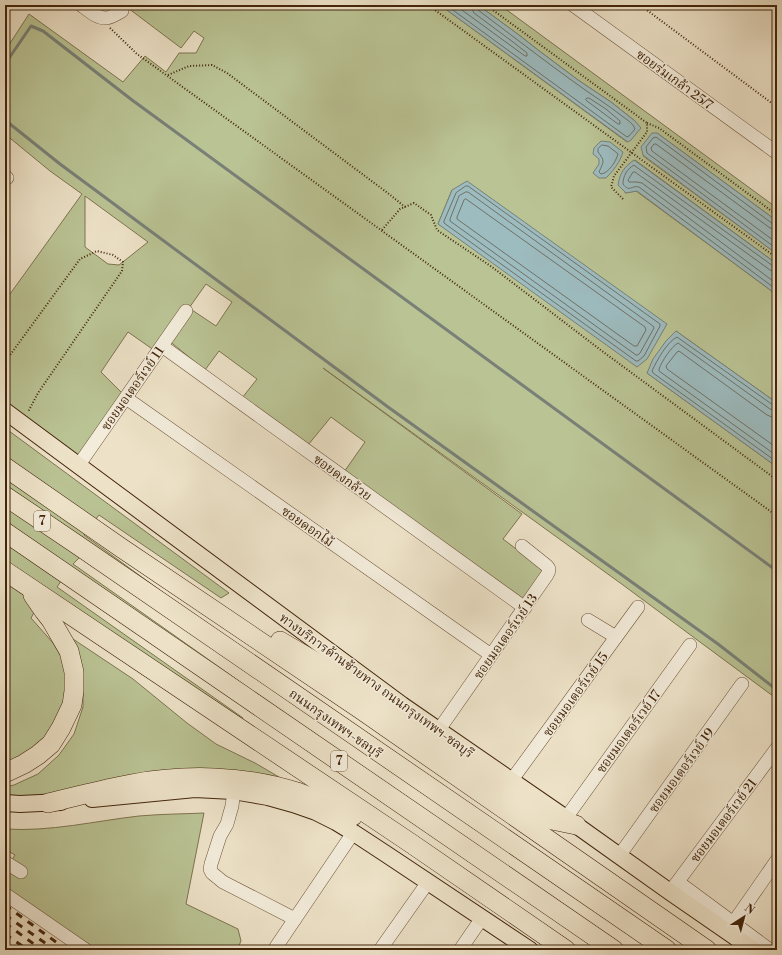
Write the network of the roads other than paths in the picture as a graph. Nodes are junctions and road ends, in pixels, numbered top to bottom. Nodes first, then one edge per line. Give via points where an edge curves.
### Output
1 (81, 5) edge
2 (573, 5) edge
3 (122, 11) dead end
4 (777, 153) edge
5 (186, 311) dead end
6 (162, 346) junction
7 (126, 398) junction
8 (5, 411) edge
9 (78, 466) junction
10 (5, 467) edge
11 (5, 496) edge
12 (5, 532) edge
13 (522, 546) dead end
14 (5, 572) edge
15 (25, 585) junction
16 (185, 591) junction
17 (524, 608) junction
18 (638, 608) dead end
19 (588, 620) dead end
20 (616, 637) junction
21 (690, 645) dead end
22 (491, 655) junction
23 (742, 684) dead end
24 (360, 709) junction
25 (438, 731) junction
26 (777, 748) edge
27 (5, 773) edge
28 (512, 781) junction
29 (234, 791) junction
30 (5, 803) edge
31 (48, 803) junction
32 (571, 822) junction
33 (493, 831) junction
34 (353, 833) junction
35 (412, 844) junction
36 (619, 856) junction
37 (777, 860) edge
38 (5, 862) edge
39 (21, 872) dead end
40 (428, 882) junction
41 (674, 887) junction
42 (5, 894) edge
43 (482, 918) junction
44 (295, 919) junction
45 (731, 927) junction
46 (86, 950) edge
47 (274, 950) edge
48 (380, 950) edge
49 (460, 950) edge
50 (530, 950) edge
51 (566, 950) edge
52 (614, 950) edge
53 (667, 950) edge
54 (708, 950) edge
55 (754, 950) edge
56 (770, 950) edge

1 - 3 street via 101,18 108,18
2 - 4 street, ซอยร่มเกล้า 25/7
5 - 6 street, ซอยมอเตอร์เวย์ 11
6 - 7 street, ซอยมอเตอร์เวย์ 11
6 - 17 street, ซอยดงกล้วย
7 - 9 street, ซอยมอเตอร์เวย์ 11
7 - 22 street, ซอยดอกไม้
8 - 9 main road, ทางบริการด้านซ้ายทาง ถนนกรุงเทพฯ-ชลบุรี
9 - 25 main road, ทางบริการด้านซ้ายทาง ถนนกรุงเทพฯ-ชลบุรี
10 - 16 highway
11 - 33 highway, ถนนกรุงเทพฯ-ชลบุรี / 7
12 - 52 highway, 7
13 - 17 street, ซอยมอเตอร์เวย์ 13 via 549,569
14 - 15 highway
15 - 27 highway via 51,620 69,651 74,672 74,691 72,705 51,744 24,764
15 - 35 highway
16 - 24 highway
16 - 32 highway via 319,664 552,820
17 - 22 street, ซอยมอเตอร์เวย์ 13
18 - 20 street, ซอยมอเตอร์เวย์ 15
19 - 20 street
20 - 28 street, ซอยมอเตอร์เวย์ 15
21 - 32 street, ซอยมอเตอร์เวย์ 17
22 - 25 street, ซอยมอเตอร์เวย์ 13
23 - 36 street, ซอยมอเตอร์เวย์ 19
24 - 33 highway via 403,754 478,810 490,823
24 - 54 highway
25 - 28 main road, ทางบริการด้านซ้ายทาง ถนนกรุงเทพฯ-ชลบุรี
26 - 41 street, ซอยมอเตอร์เวย์ 21
28 - 32 main road, ทางบริการด้านซ้ายทาง ถนนกรุงเทพฯ-ชลบุรี
29 - 31 main road via 195,789
29 - 34 main road via 268,797 316,812
29 - 44 street via 230,813 210,869 223,882
30 - 31 main road
31 - 35 highway via 131,784 166,779 234,779 303,794
32 - 36 main road, ทางบริการด้านซ้ายทาง ถนนกรุงเทพฯ-ชลบุรี
33 - 53 highway, ถนนกรุงเทพฯ-ชลบุรี / 7
34 - 40 main road
34 - 44 street
35 - 51 highway
36 - 41 main road, ทางบริการด้านซ้ายทาง ถนนกรุงเทพฯ-ชลบุรี
37 - 45 street
38 - 39 street
40 - 43 main road
40 - 48 street
41 - 45 main road, ทางบริการด้านซ้ายทาง ถนนกรุงเทพฯ-ชลบุรี
42 - 46 street
43 - 49 street
43 - 50 main road
44 - 47 street
45 - 55 main road, ทางบริการด้านซ้ายทาง ถนนกรุงเทพฯ-ชลบุรี
45 - 56 street

